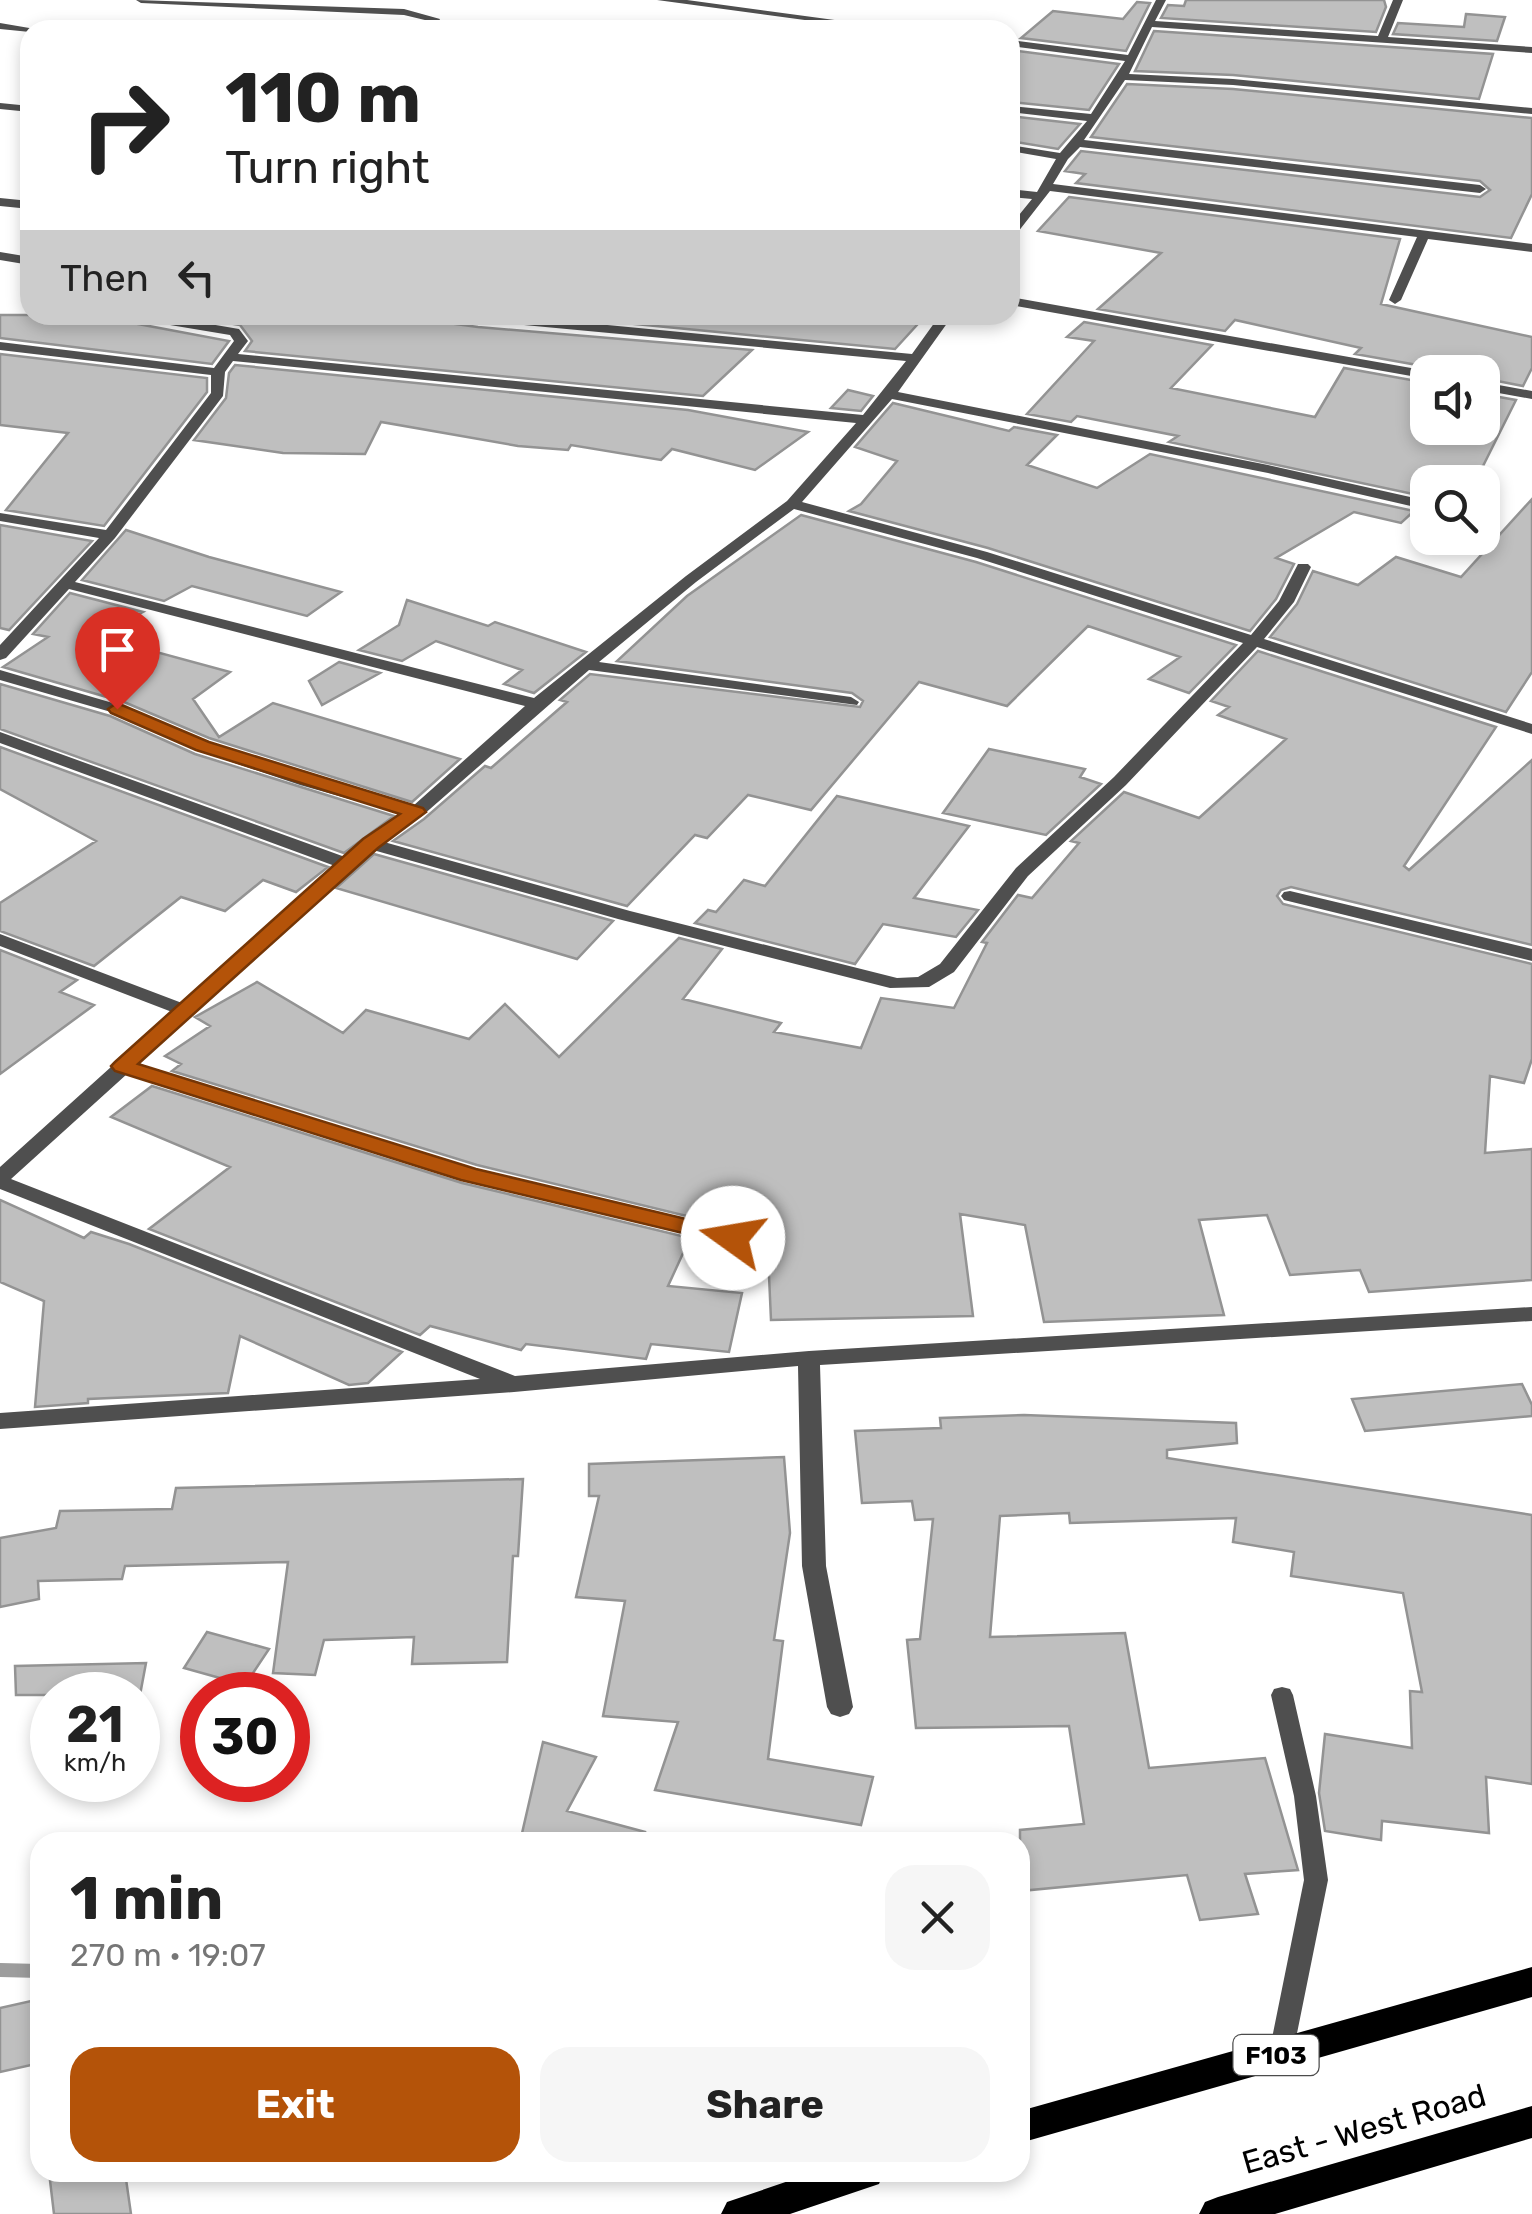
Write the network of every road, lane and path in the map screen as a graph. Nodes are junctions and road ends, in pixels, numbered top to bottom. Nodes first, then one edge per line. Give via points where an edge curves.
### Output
1 (142, 0) edge
2 (662, 0) edge
3 (1161, 0) edge
4 (1398, 0) edge
5 (435, 20) edge
6 (823, 20) edge
7 (1151, 24) junction
8 (1382, 40) junction
9 (1020, 45) edge
10 (1532, 50) edge
11 (1133, 59) junction
12 (1122, 77) junction
13 (1020, 110) edge
14 (1532, 111) edge
15 (1094, 118) junction
16 (1077, 142) junction
17 (1020, 150) edge
18 (1062, 157) junction
19 (1480, 189) dead end
20 (1044, 192) junction
21 (1020, 193) edge
22 (1020, 222) edge
23 (1424, 235) junction
24 (1532, 248) edge
25 (1394, 300) dead end
26 (1020, 303) edge
27 (193, 325) edge
28 (567, 325) edge
29 (940, 325) edge
30 (0, 346) edge
31 (229, 357) junction
32 (916, 358) junction
33 (218, 372) junction
34 (1410, 373) edge
35 (1500, 389) edge
36 (889, 394) junction
37 (1532, 395) edge
38 (867, 420) junction
39 (1410, 502) edge
40 (792, 504) junction
41 (0, 517) edge
42 (110, 535) junction
43 (1303, 567) dead end
44 (66, 584) junction
45 (1256, 639) junction
46 (0, 655) edge
47 (586, 664) junction
48 (0, 675) edge
49 (851, 702) dead end
50 (537, 704) junction
51 (1532, 729) edge
52 (0, 737) edge
53 (416, 812) junction
54 (370, 844) junction
55 (347, 864) junction
56 (1290, 896) dead end
57 (0, 940) edge
58 (1532, 955) edge
59 (182, 1010) junction
60 (122, 1066) junction
61 (0, 1180) edge
62 (733, 1238) dead end
63 (1532, 1314) edge
64 (809, 1358) junction
65 (514, 1384) junction
66 (0, 1422) edge
67 (1282, 1695) dead end
68 (840, 1708) dead end
69 (1532, 1982) edge
70 (1282, 2053) junction
71 (1532, 2122) edge
72 (1030, 2125) edge
73 (836, 2182) edge
74 (740, 2214) edge
75 (1218, 2214) edge

1 - 5 street via 404,12
2 - 6 street
3 - 7 street
4 - 8 street
7 - 8 street
7 - 11 street
8 - 10 street
9 - 11 street
11 - 12 street
12 - 14 street
12 - 15 street
13 - 15 street
15 - 16 street
16 - 18 street
16 - 19 street
17 - 18 street
18 - 20 street
20 - 21 street
20 - 22 street
20 - 23 street
23 - 24 street
23 - 25 street
26 - 34 street
27 - 31 street via 234,332 241,340
28 - 32 street
29 - 32 street
30 - 33 street
31 - 33 street
31 - 38 street
32 - 36 street
33 - 42 street via 218,393
35 - 37 street
36 - 38 street
36 - 39 street
38 - 40 street
40 - 45 street
40 - 47 street
41 - 42 street
42 - 44 street
43 - 45 street
44 - 46 street
44 - 50 street
45 - 51 street
45 - 54 street via 1022,872 947,968 922,983 897,984 624,916
47 - 49 street
47 - 50 street
48 - 53 street
50 - 53 street
52 - 55 street
53 - 54 street
54 - 55 street
55 - 59 street
56 - 58 street
57 - 59 street
59 - 60 street
60 - 61 street
60 - 62 street via 470,1174
61 - 65 street
63 - 64 street
64 - 65 street
64 - 68 street via 814,1566
65 - 66 street
67 - 70 lane via 1316,1880
69 - 70 main road, F103
70 - 72 main road, F103
71 - 75 main road, East - West Road
73 - 74 main road

